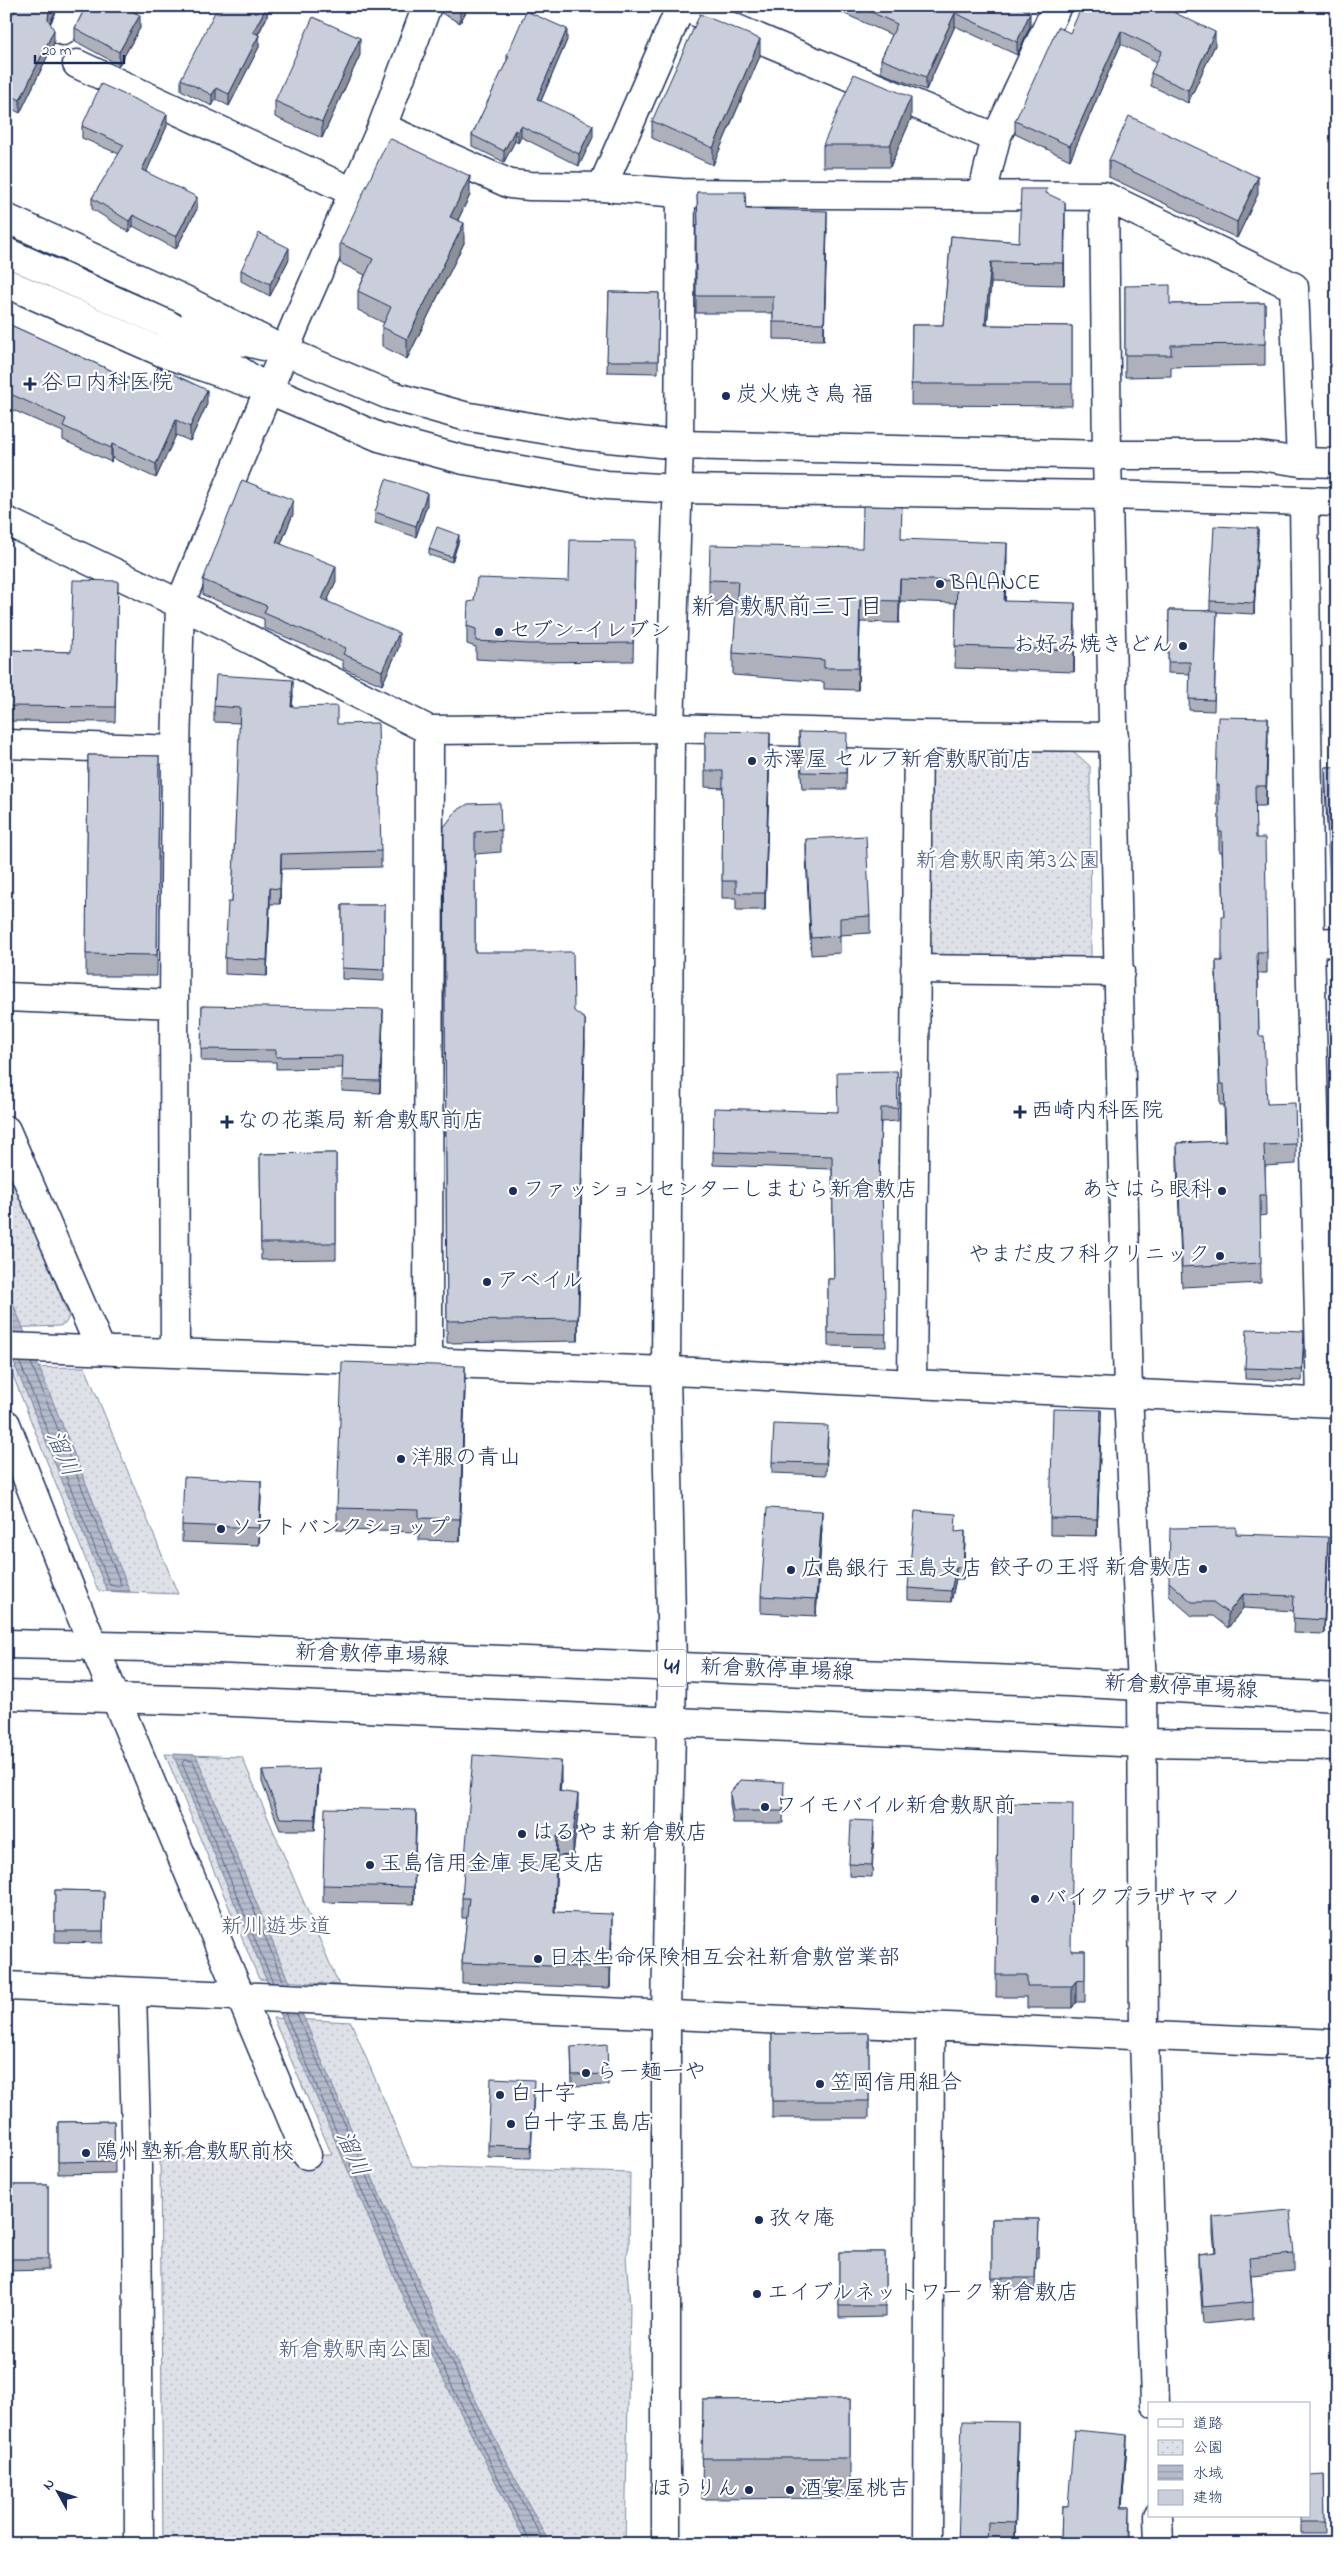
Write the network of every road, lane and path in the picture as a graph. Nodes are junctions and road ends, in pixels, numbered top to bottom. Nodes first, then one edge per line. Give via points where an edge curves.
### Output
1 (75, 6) edge
2 (427, 6) edge
3 (682, 6) edge
4 (1057, 6) edge
5 (63, 31) dead end
6 (77, 64) dead end
7 (382, 127) junction
8 (996, 138) junction
9 (602, 186) junction
10 (353, 192) junction
11 (681, 193) junction
12 (982, 194) junction
13 (1104, 196) junction
14 (6, 218) edge
15 (6, 252) edge
16 (6, 283) edge
17 (167, 324) junction
18 (285, 351) junction
19 (269, 390) junction
20 (679, 445) junction
21 (1107, 454) junction
22 (1301, 462) junction
23 (1337, 463) edge
24 (677, 489) junction
25 (1108, 495) junction
26 (1304, 502) junction
27 (1337, 502) edge
28 (6, 521) edge
29 (180, 604) junction
30 (670, 728) junction
31 (429, 730) junction
32 (918, 735) junction
33 (1114, 737) junction
34 (6, 744) edge
35 (176, 750) junction
36 (1337, 942) edge
37 (1310, 943) junction
38 (915, 969) junction
39 (1120, 972) junction
40 (6, 997) edge
41 (174, 1004) junction
42 (6, 1130) edge
43 (6, 1347) edge
44 (100, 1350) junction
45 (175, 1353) junction
46 (428, 1362) junction
47 (666, 1372) junction
48 (912, 1384) junction
49 (1128, 1393) junction
50 (1329, 1402) edge
51 (6, 1424) edge
52 (6, 1644) edge
53 (94, 1646) junction
54 (672, 1668) junction
55 (1142, 1685) junction
56 (6, 1695) edge
57 (1337, 1697) edge
58 (117, 1700) junction
59 (671, 1723) junction
60 (1142, 1744) junction
61 (1337, 1746) edge
62 (6, 1986) edge
63 (132, 1993) junction
64 (255, 1997) junction
65 (666, 2016) junction
66 (930, 2027) junction
67 (1144, 2036) junction
68 (1337, 2044) edge
69 (307, 2155) dead end
70 (1155, 2402) edge
71 (1158, 2518) edge
72 (139, 2544) edge
73 (666, 2544) edge
74 (928, 2544) edge
75 (1158, 2544) edge

1 - 5 street
2 - 7 street
3 - 8 street
3 - 9 street
4 - 8 street
6 - 10 street
7 - 9 street via 510,184
7 - 10 street
8 - 12 street
9 - 11 street
10 - 18 street
11 - 12 street
11 - 20 street
12 - 13 street
13 - 21 street
13 - 22 street via 1294,287
14 - 18 street via 183,299
15 - 17 street
16 - 19 street via 164,353
17 - 18 street
17 - 19 street
18 - 19 street
18 - 20 street via 389,395 464,416 578,435
19 - 24 street via 379,437 464,460 607,485
19 - 29 street
20 - 21 street
20 - 24 street
21 - 22 street via 1252,455
21 - 25 street
22 - 23 street
24 - 25 street
24 - 30 street
25 - 26 street
25 - 33 street
26 - 27 street
26 - 37 street
28 - 29 street
29 - 31 street
29 - 35 street
30 - 31 street
30 - 32 street
30 - 47 street
31 - 46 street
32 - 33 street
32 - 38 street
33 - 39 street
34 - 35 street
35 - 41 street
36 - 37 street
37 - 50 street
38 - 39 street
38 - 48 street
39 - 49 street
40 - 41 street
41 - 45 street
42 - 44 street
43 - 44 street
44 - 45 street
45 - 46 street
46 - 47 street
47 - 48 street
47 - 54 street
48 - 49 street
49 - 50 street
49 - 55 street
51 - 53 street
52 - 53 street, 新倉敷停車場線 / 41
53 - 54 street, 新倉敷停車場線 / 41
53 - 58 street
54 - 55 street, 新倉敷停車場線 / 41
54 - 59 street
55 - 57 street, 新倉敷停車場線 / 41
55 - 60 street
56 - 58 street
58 - 59 street via 211,1701
58 - 64 street
59 - 60 street
59 - 65 street
60 - 61 street
60 - 67 street
62 - 63 street
63 - 64 street
63 - 72 street via 137,2164
64 - 65 street
64 - 69 street
65 - 66 street
65 - 73 street
66 - 67 street
66 - 74 street
67 - 68 street
67 - 70 street
71 - 75 street

